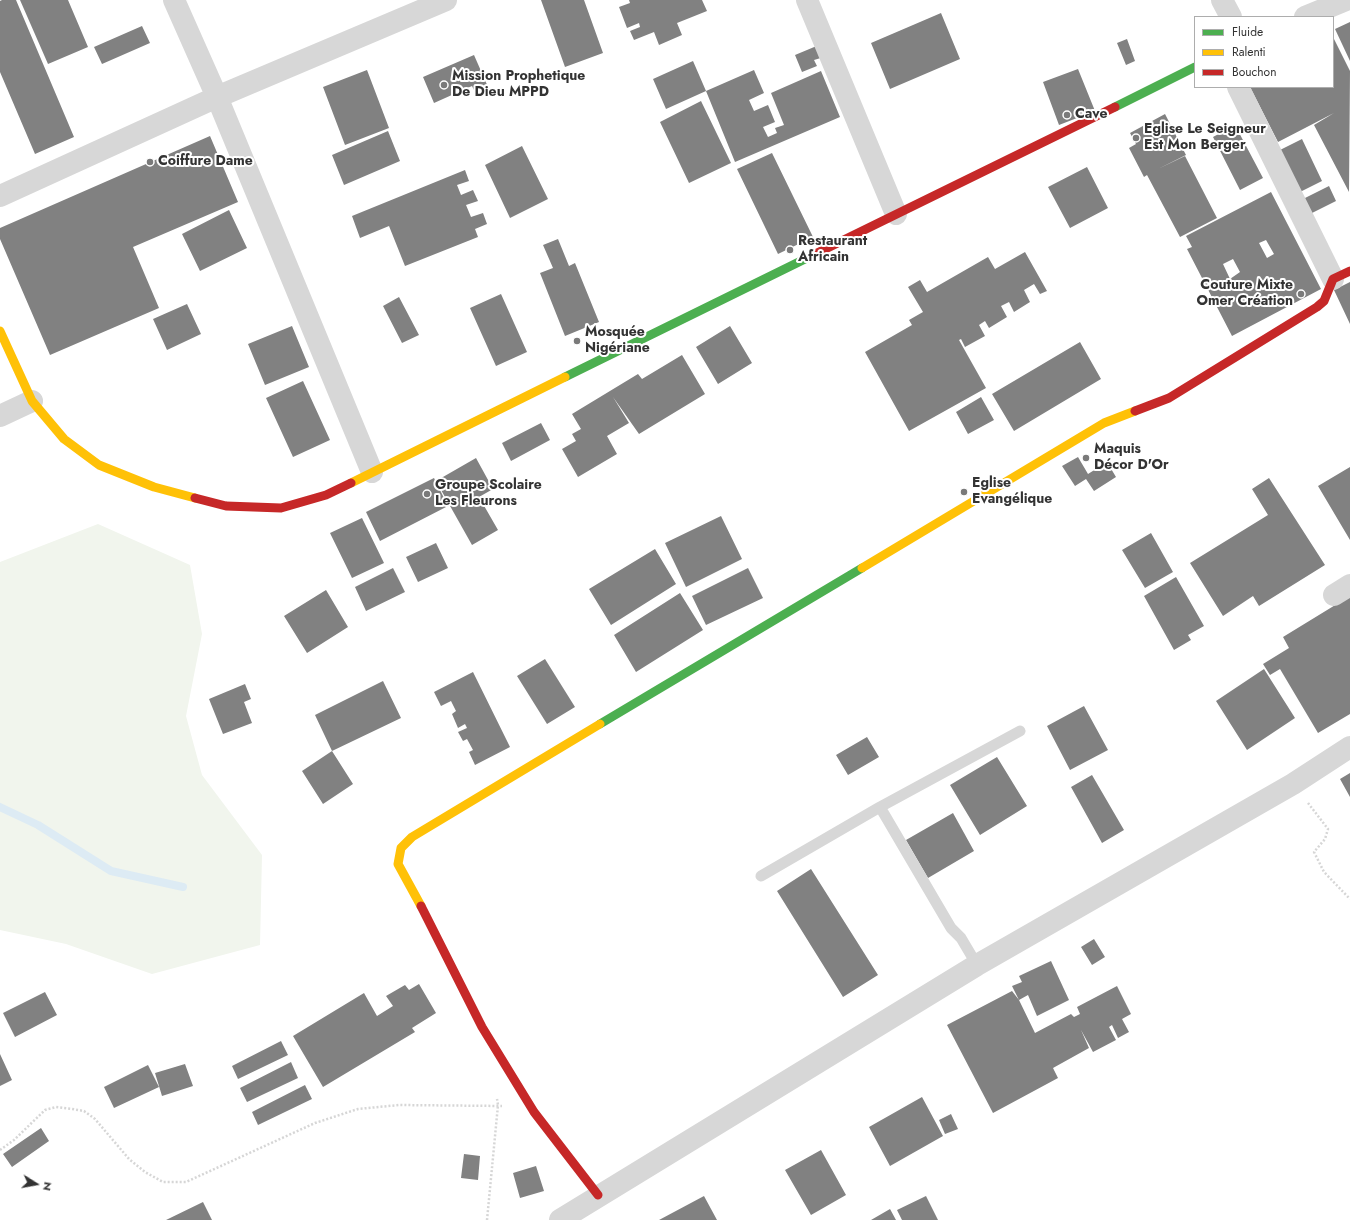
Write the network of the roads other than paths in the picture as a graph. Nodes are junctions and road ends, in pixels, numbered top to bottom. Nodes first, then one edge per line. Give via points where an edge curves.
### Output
1 (174, 0) edge
2 (446, 0) edge
3 (808, 0) edge
4 (1222, 0) edge
5 (1346, 0) edge
6 (1230, 16) edge
7 (1307, 16) edge
8 (1194, 67) edge
9 (1239, 88) edge
10 (217, 97) junction
11 (0, 196) edge
12 (896, 214) junction
13 (1342, 275) edge
14 (0, 331) edge
15 (32, 401) junction
16 (0, 416) edge
17 (372, 472) junction
18 (1020, 730) dead end
19 (1350, 747) edge
20 (880, 807) junction
21 (761, 876) dead end
22 (977, 965) junction
23 (598, 1195) junction
24 (560, 1220) edge

1 - 10 street
2 - 10 street
3 - 12 street
4 - 6 street
5 - 7 street
8 - 12 street
9 - 13 street
10 - 11 street
10 - 17 street
12 - 17 street
13 - 23 street via 1317,307 1169,398 1104,423 412,837 401,848 398,864 436,932 482,1027 534,1112
14 - 15 street
15 - 16 street
15 - 17 street via 64,439 99,465 154,487 226,506 281,508 326,494
18 - 20 lane
19 - 22 street via 1294,784
20 - 21 lane
20 - 22 lane via 951,928 961,938
22 - 23 street
23 - 24 street

